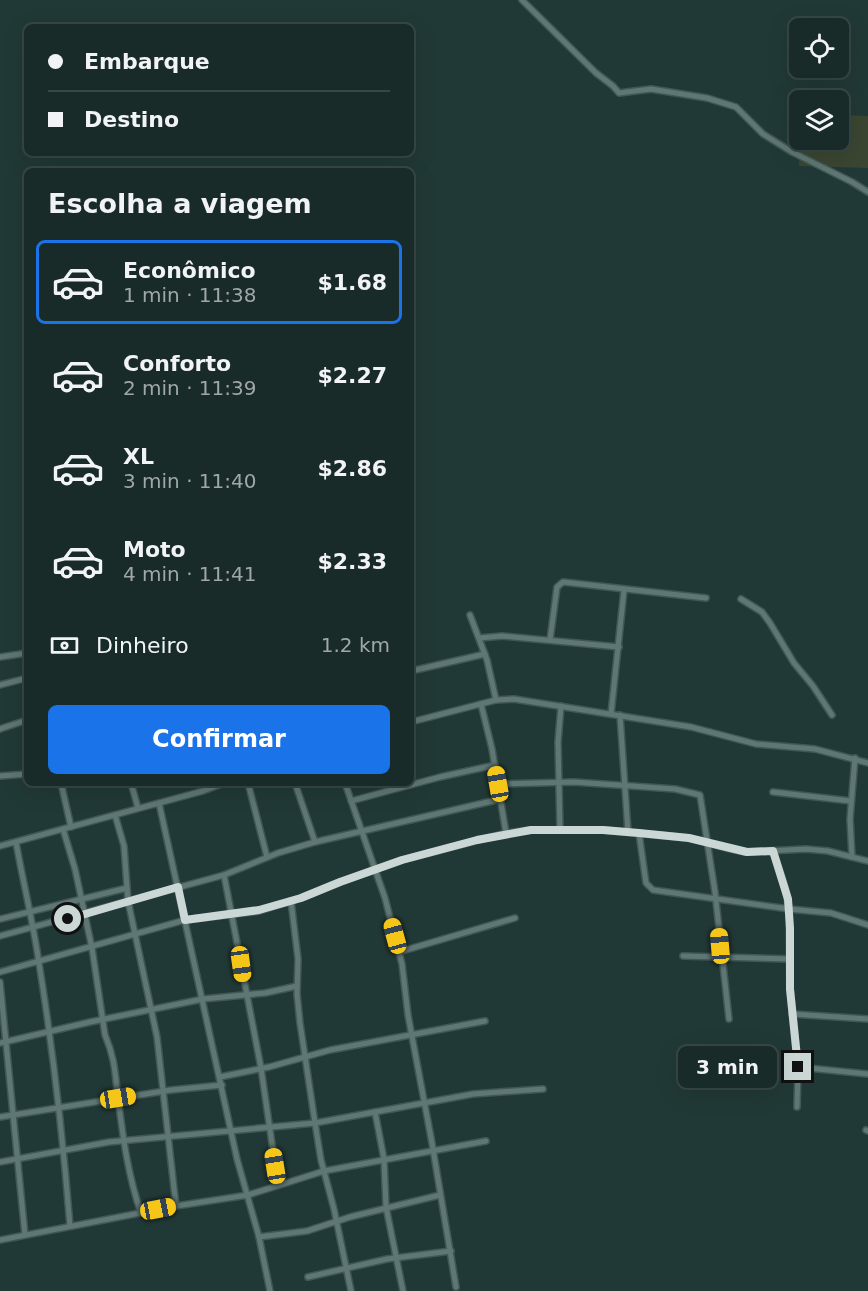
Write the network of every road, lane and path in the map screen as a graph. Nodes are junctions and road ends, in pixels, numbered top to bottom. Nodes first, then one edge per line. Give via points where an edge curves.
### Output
1 (522, 0) edge
2 (868, 192) edge
3 (624, 591) junction
4 (706, 598) dead end
5 (741, 599) dead end
6 (470, 615) dead end
7 (479, 638) junction
8 (550, 640) junction
9 (619, 647) junction
10 (24, 653) edge
11 (485, 654) junction
12 (0, 657) edge
13 (414, 670) edge
14 (24, 679) edge
15 (0, 685) edge
16 (496, 700) junction
17 (481, 704) junction
18 (561, 706) junction
19 (611, 714) junction
20 (620, 715) junction
21 (832, 715) dead end
22 (24, 721) edge
23 (414, 721) edge
24 (0, 729) edge
25 (855, 758) junction
26 (868, 763) edge
27 (495, 765) junction
28 (24, 774) edge
29 (0, 776) edge
30 (414, 782) edge
31 (558, 782) junction
32 (498, 784) junction
33 (62, 786) edge
34 (132, 786) edge
35 (214, 786) edge
36 (249, 786) edge
37 (296, 786) edge
38 (346, 786) edge
39 (393, 786) edge
40 (624, 786) junction
41 (773, 792) dead end
42 (501, 799) junction
43 (351, 801) junction
44 (851, 801) junction
45 (159, 803) junction
46 (138, 808) junction
47 (115, 815) junction
48 (71, 827) junction
49 (63, 829) junction
50 (560, 830) junction
51 (361, 832) junction
52 (628, 832) junction
53 (506, 833) junction
54 (639, 833) junction
55 (16, 842) junction
56 (315, 842) junction
57 (706, 842) junction
58 (0, 846) edge
59 (773, 851) junction
60 (267, 857) junction
61 (852, 857) junction
62 (868, 861) edge
63 (375, 869) junction
64 (224, 875) junction
65 (178, 887) junction
66 (127, 888) junction
67 (716, 898) junction
68 (82, 900) junction
69 (291, 901) junction
70 (128, 902) junction
71 (789, 909) junction
72 (30, 912) junction
73 (85, 914) junction
74 (233, 915) junction
75 (515, 918) dead end
76 (0, 919) edge
77 (185, 920) junction
78 (868, 924) edge
79 (33, 927) junction
80 (136, 935) junction
81 (0, 936) edge
82 (92, 948) junction
83 (399, 952) junction
84 (683, 956) dead end
85 (722, 957) junction
86 (790, 959) junction
87 (39, 962) junction
88 (0, 972) edge
89 (0, 982) edge
90 (297, 986) junction
91 (246, 995) junction
92 (203, 999) junction
93 (152, 1009) junction
94 (792, 1014) junction
95 (103, 1019) junction
96 (729, 1019) dead end
97 (868, 1019) edge
98 (485, 1021) dead end
99 (50, 1032) junction
100 (412, 1034) junction
101 (7, 1042) junction
102 (0, 1043) edge
103 (305, 1056) junction
104 (798, 1067) junction
105 (261, 1068) junction
106 (868, 1074) edge
107 (220, 1077) junction
108 (222, 1084) junction
109 (543, 1089) dead end
110 (164, 1091) junction
111 (118, 1098) junction
112 (425, 1102) junction
113 (57, 1107) junction
114 (797, 1107) dead end
115 (375, 1112) junction
116 (12, 1114) junction
117 (0, 1116) edge
118 (315, 1123) junction
119 (270, 1129) junction
120 (231, 1131) junction
121 (169, 1136) junction
122 (124, 1140) junction
123 (486, 1141) dead end
124 (64, 1149) junction
125 (434, 1151) junction
126 (17, 1159) junction
127 (384, 1159) junction
128 (0, 1162) edge
129 (324, 1171) junction
130 (278, 1185) junction
131 (248, 1195) junction
132 (440, 1195) junction
133 (176, 1206) junction
134 (386, 1207) junction
135 (141, 1213) junction
136 (336, 1221) junction
137 (70, 1226) junction
138 (25, 1235) junction
139 (259, 1237) junction
140 (0, 1240) edge
141 (451, 1251) junction
142 (396, 1258) junction
143 (346, 1267) junction
144 (308, 1277) dead end
145 (456, 1287) dead end
146 (270, 1291) edge
147 (351, 1291) edge
148 (403, 1291) edge

1 - 2 street via 619,93 651,89 736,107 780,145
3 - 4 street
3 - 8 street via 559,584
3 - 9 street
5 - 21 street via 762,612
6 - 7 street
7 - 8 street
7 - 11 street
8 - 9 street
9 - 19 street
10 - 12 street
11 - 13 street
11 - 16 street
14 - 15 street
16 - 17 street
16 - 18 street
17 - 23 street
17 - 27 street
18 - 19 street
18 - 31 street
19 - 20 street
20 - 25 street via 691,727 756,744 815,748
20 - 40 street
22 - 24 street
25 - 26 street
25 - 44 street
27 - 30 street
27 - 32 street
28 - 29 street
31 - 32 street
31 - 40 street
31 - 50 street
32 - 42 street
33 - 48 street
34 - 46 street
35 - 45 street
36 - 60 street
37 - 56 street
38 - 43 street
39 - 43 street
40 - 52 street
40 - 57 street via 696,792 700,795
41 - 44 street
42 - 51 street
42 - 53 street
43 - 51 street
44 - 61 street
45 - 46 street
45 - 65 street
46 - 47 street
47 - 48 street
47 - 66 street via 124,846
48 - 49 street
49 - 55 street
49 - 68 street
50 - 52 street
50 - 53 street
51 - 56 street
51 - 63 street
52 - 54 street
53 - 63 street
54 - 57 street
54 - 67 street via 648,887
55 - 58 street
55 - 72 street
56 - 60 street
57 - 59 street via 747,852
57 - 67 street
59 - 61 street via 806,849
59 - 71 street
60 - 64 street
61 - 62 street
63 - 69 street
63 - 83 street
64 - 65 street
64 - 74 street
65 - 70 street
65 - 77 street
66 - 68 street
66 - 70 street
67 - 71 street
67 - 85 street
68 - 72 street
68 - 73 street
69 - 74 street
69 - 90 street
70 - 73 street
70 - 80 street
71 - 78 street via 831,913
71 - 86 street
72 - 76 street
72 - 79 street
73 - 79 street
73 - 82 street
74 - 77 street
74 - 91 street
75 - 83 street
77 - 80 street
77 - 92 street
79 - 81 street
79 - 87 street
80 - 82 street
80 - 93 street
82 - 87 street
82 - 95 street
83 - 100 street
84 - 85 street
85 - 86 street
85 - 96 street
86 - 94 street
87 - 88 street
87 - 99 street
89 - 101 street
90 - 91 street
90 - 103 street
91 - 92 street
91 - 105 street
92 - 93 street
92 - 107 street
93 - 95 street
93 - 110 street
94 - 97 street
94 - 104 street
95 - 99 street
95 - 111 street via 114,1055
98 - 100 street
99 - 101 street
99 - 113 street
100 - 103 street
100 - 112 street
101 - 102 street
101 - 116 street
103 - 105 street
103 - 118 street
104 - 106 street
104 - 114 street
105 - 107 street
105 - 119 street
107 - 108 street
108 - 110 street
108 - 120 street
109 - 112 street via 488,1092
110 - 111 street
110 - 121 street
111 - 113 street
111 - 122 street
112 - 115 street
112 - 125 street
113 - 116 street
113 - 124 street
115 - 118 street
115 - 127 street
116 - 117 street
116 - 126 street
118 - 119 street
118 - 129 street
119 - 120 street
119 - 130 street
120 - 121 street
120 - 131 street
121 - 122 street
121 - 133 street
122 - 124 street
122 - 135 street via 132,1188
123 - 125 street
124 - 126 street
124 - 137 street
125 - 127 street
125 - 132 street
126 - 128 street
126 - 138 street
127 - 129 street
127 - 134 street
129 - 130 street
129 - 136 street
130 - 131 street
131 - 133 street
131 - 139 street
132 - 134 street
132 - 141 street
133 - 135 street
134 - 136 street
134 - 142 street
135 - 137 street
136 - 139 street via 307,1231
136 - 143 street
137 - 138 street
138 - 140 street
139 - 146 street
141 - 142 street
141 - 145 street
142 - 143 street
142 - 148 street
143 - 144 street
143 - 147 street

